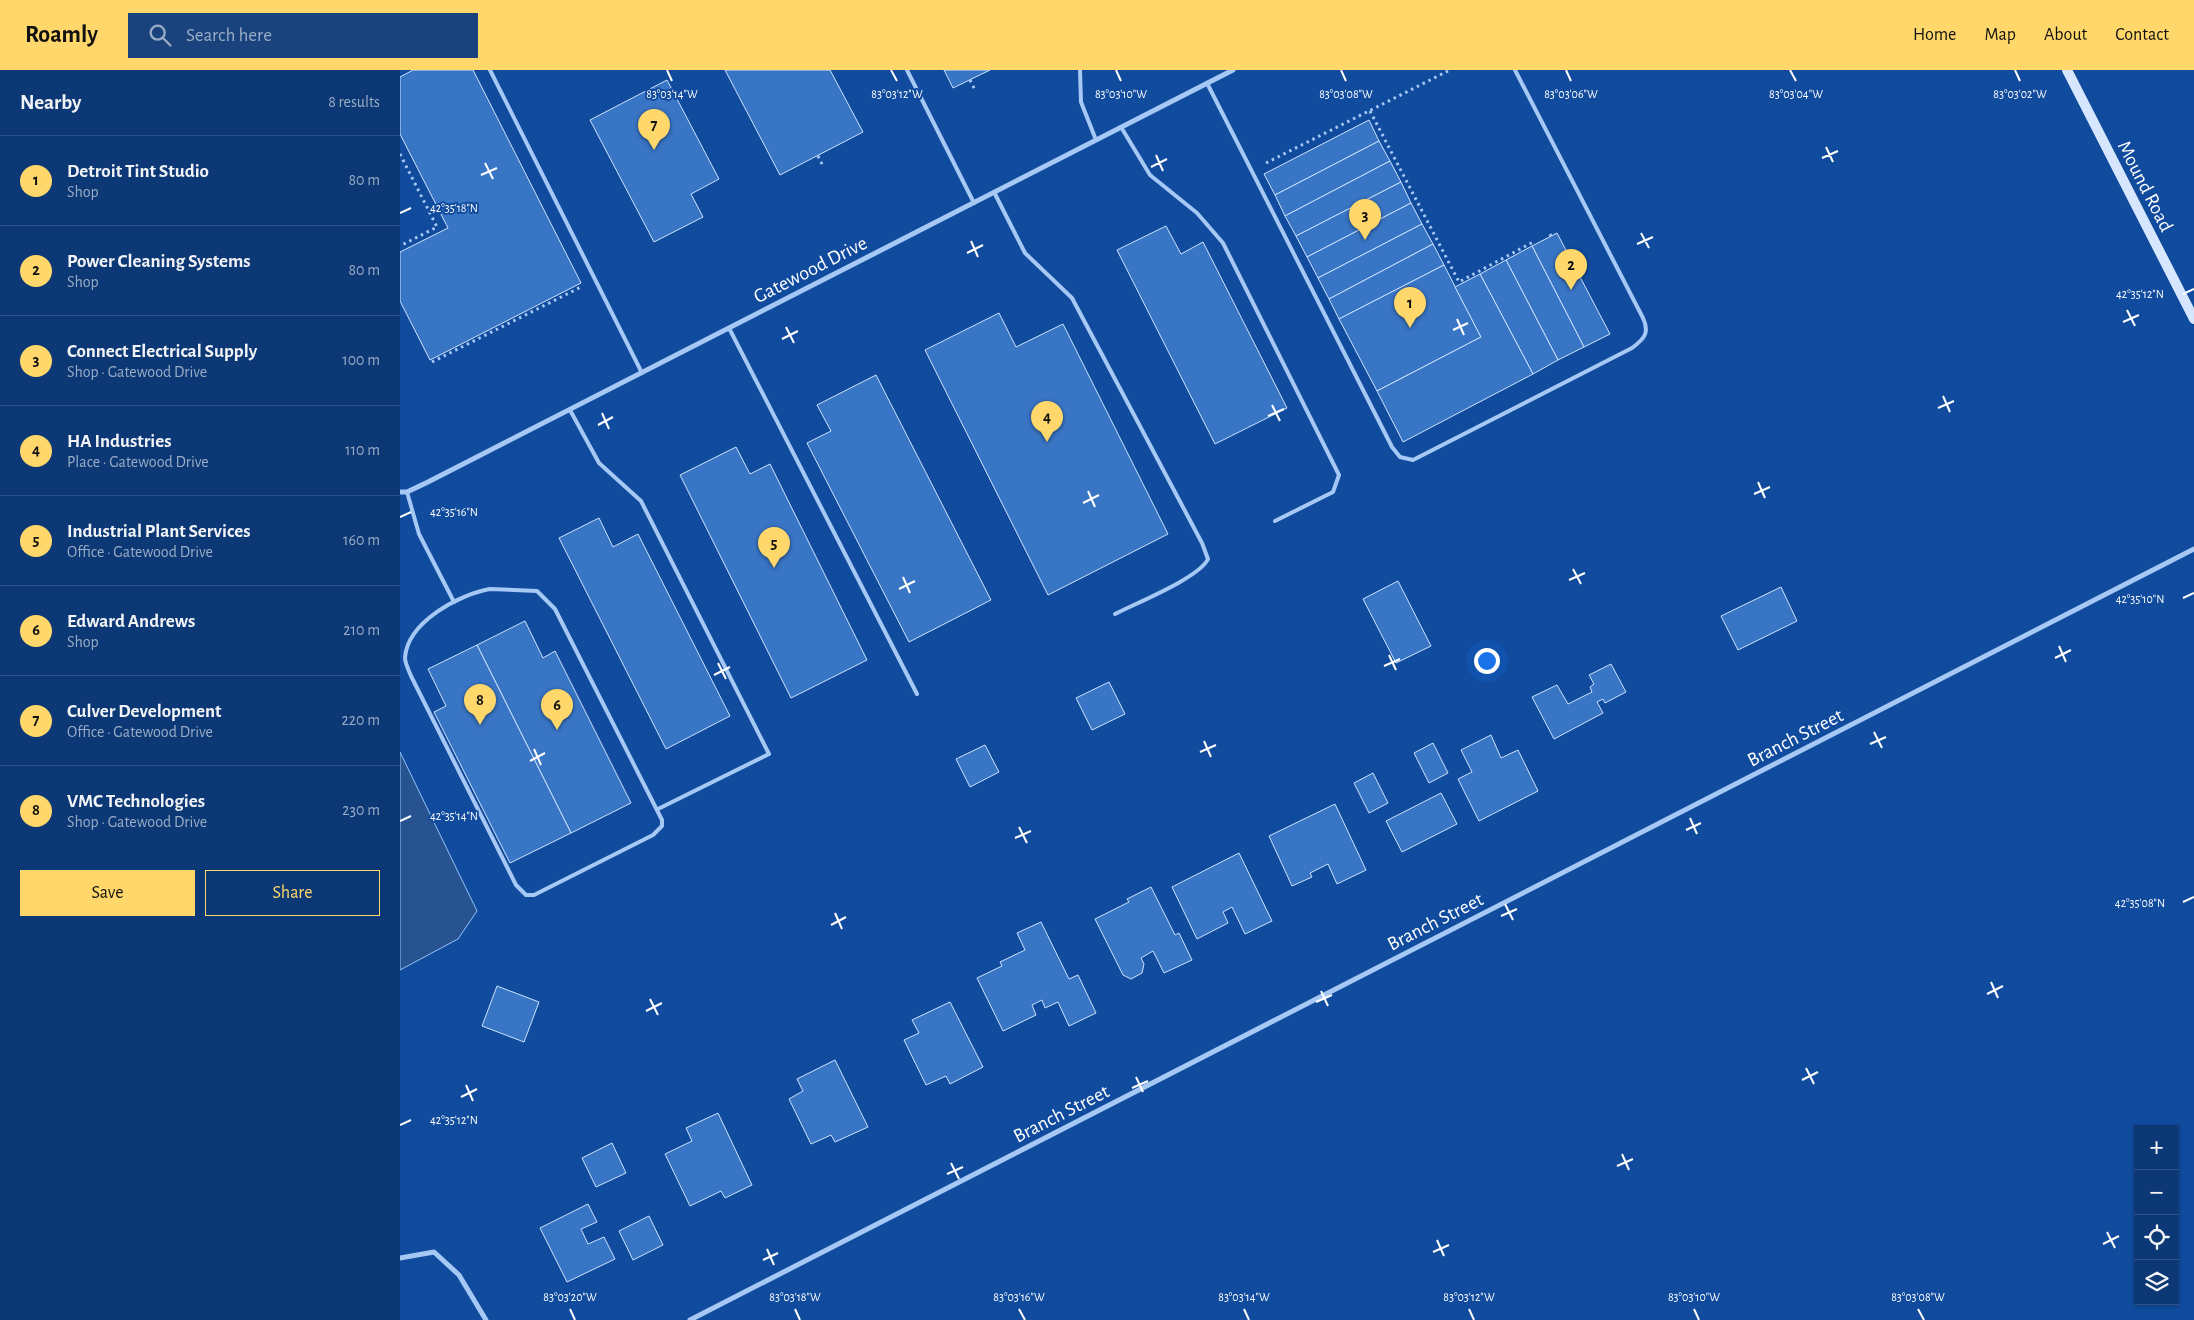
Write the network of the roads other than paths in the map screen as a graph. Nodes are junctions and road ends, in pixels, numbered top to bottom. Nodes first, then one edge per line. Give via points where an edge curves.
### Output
1 (490, 70) edge
2 (907, 70) edge
3 (1080, 70) edge
4 (1233, 70) edge
5 (1515, 70) edge
6 (2067, 70) edge
7 (1207, 83) junction
8 (1121, 127) junction
9 (1096, 140) junction
10 (994, 192) junction
11 (974, 202) junction
12 (2194, 319) edge
13 (729, 328) junction
14 (642, 373) junction
15 (570, 410) junction
16 (400, 492) edge
17 (407, 492) junction
18 (1276, 521) dead end
19 (2194, 549) edge
20 (454, 602) junction
21 (1115, 614) dead end
22 (917, 694) dead end
23 (658, 810) junction
24 (400, 1258) edge
25 (486, 1320) edge
26 (690, 1320) edge

1 - 14 lane
2 - 11 lane
3 - 9 lane via 1080,102
4 - 7 street, Gatewood Drive
5 - 7 lane via 1647,326 1645,335 1632,348 1413,460 1400,457 1392,447
6 - 12 main road, Mound Road
7 - 8 street, Gatewood Drive
8 - 9 street, Gatewood Drive
8 - 18 lane via 1150,175 1197,213 1223,242 1339,475 1333,492
9 - 10 street, Gatewood Drive
10 - 11 street, Gatewood Drive
10 - 21 lane via 1025,253 1072,298 1202,542 1208,559 1192,575
11 - 13 street, Gatewood Drive
13 - 14 street, Gatewood Drive
13 - 22 lane
14 - 15 street, Gatewood Drive
15 - 17 street, Gatewood Drive
15 - 23 lane via 599,463 641,501 769,754
16 - 17 street, Gatewood Drive
17 - 20 lane via 419,534
19 - 26 street, Branch Street
20 - 23 lane via 477,591 518,590 537,592 555,609
20 - 23 lane via 434,612 419,628 410,641 405,658 411,676 521,891 526,895 542,892 653,835 662,826
24 - 25 street via 434,1252 459,1276

